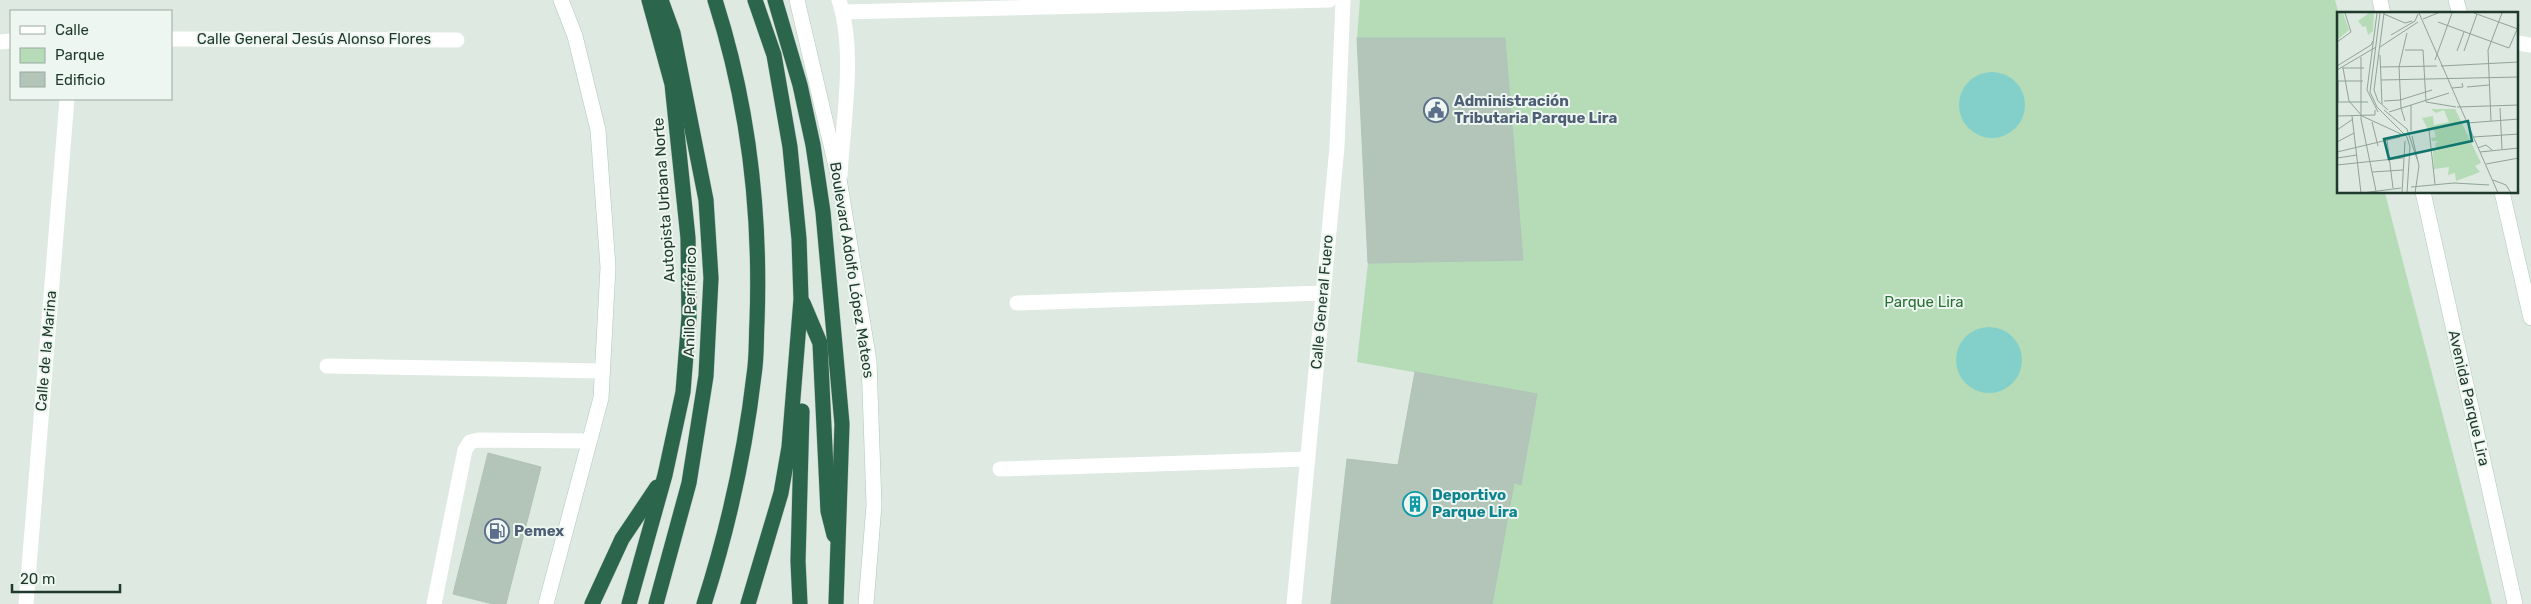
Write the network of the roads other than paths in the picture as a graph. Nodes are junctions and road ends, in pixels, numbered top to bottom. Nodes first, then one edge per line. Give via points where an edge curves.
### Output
1 (561, 0) edge
2 (649, 0) edge
3 (661, 0) edge
4 (715, 0) edge
5 (755, 0) edge
6 (775, 0) edge
7 (797, 0) edge
8 (1329, 0) edge
9 (1343, 0) edge
10 (841, 6) edge
11 (172, 39) edge
12 (457, 40) dead end
13 (2518, 43) edge
14 (2531, 45) edge
15 (67, 100) edge
16 (839, 179) junction
17 (2423, 194) edge
18 (2502, 194) edge
19 (1323, 293) junction
20 (801, 299) junction
21 (1017, 303) dead end
22 (2531, 318) edge
23 (327, 366) dead end
24 (602, 371) junction
25 (589, 442) junction
26 (1308, 460) junction
27 (1000, 469) dead end
28 (665, 475) junction
29 (838, 554) junction
30 (26, 604) edge
31 (434, 604) edge
32 (546, 604) edge
33 (592, 604) edge
34 (629, 604) edge
35 (656, 604) edge
36 (704, 604) edge
37 (748, 604) edge
38 (800, 604) edge
39 (836, 604) edge
40 (866, 604) edge
41 (1294, 604) edge
42 (2515, 604) edge

1 - 24 street via 575,36 598,130 608,268
2 - 28 highway, Autopista Urbana Norte via 672,84 688,238 689,317 683,392
3 - 35 highway, Anillo Periférico via 673,33 706,200 711,278 706,376 688,483
4 - 36 highway via 737,91 754,183 758,279 755,373 738,482
5 - 20 highway via 774,55 790,147
6 - 29 highway via 800,85 823,212 842,424
7 - 16 street, Boulevard Adolfo López Mateos
8 - 10 street
9 - 19 street, Calle General Fuero via 1338,147
10 - 16 street via 847,49
11 - 12 street, Calle General Jesús Alonso Flores
13 - 14 street
15 - 30 street, Calle de la Marina
16 - 40 street, Boulevard Adolfo López Mateos via 870,361 874,505
17 - 42 street, Avenida Parque Lira
18 - 22 street
19 - 21 street
19 - 26 street, Calle General Fuero
20 - 29 highway via 820,343 828,511
20 - 37 highway via 783,484
20 - 38 highway via 804,346 799,495
23 - 24 street
24 - 25 street via 601,398
25 - 31 street via 470,442 465,450
25 - 32 street
26 - 27 street
26 - 41 street, Calle General Fuero
28 - 33 highway via 622,538
28 - 34 highway, Autopista Urbana Norte
29 - 39 highway

